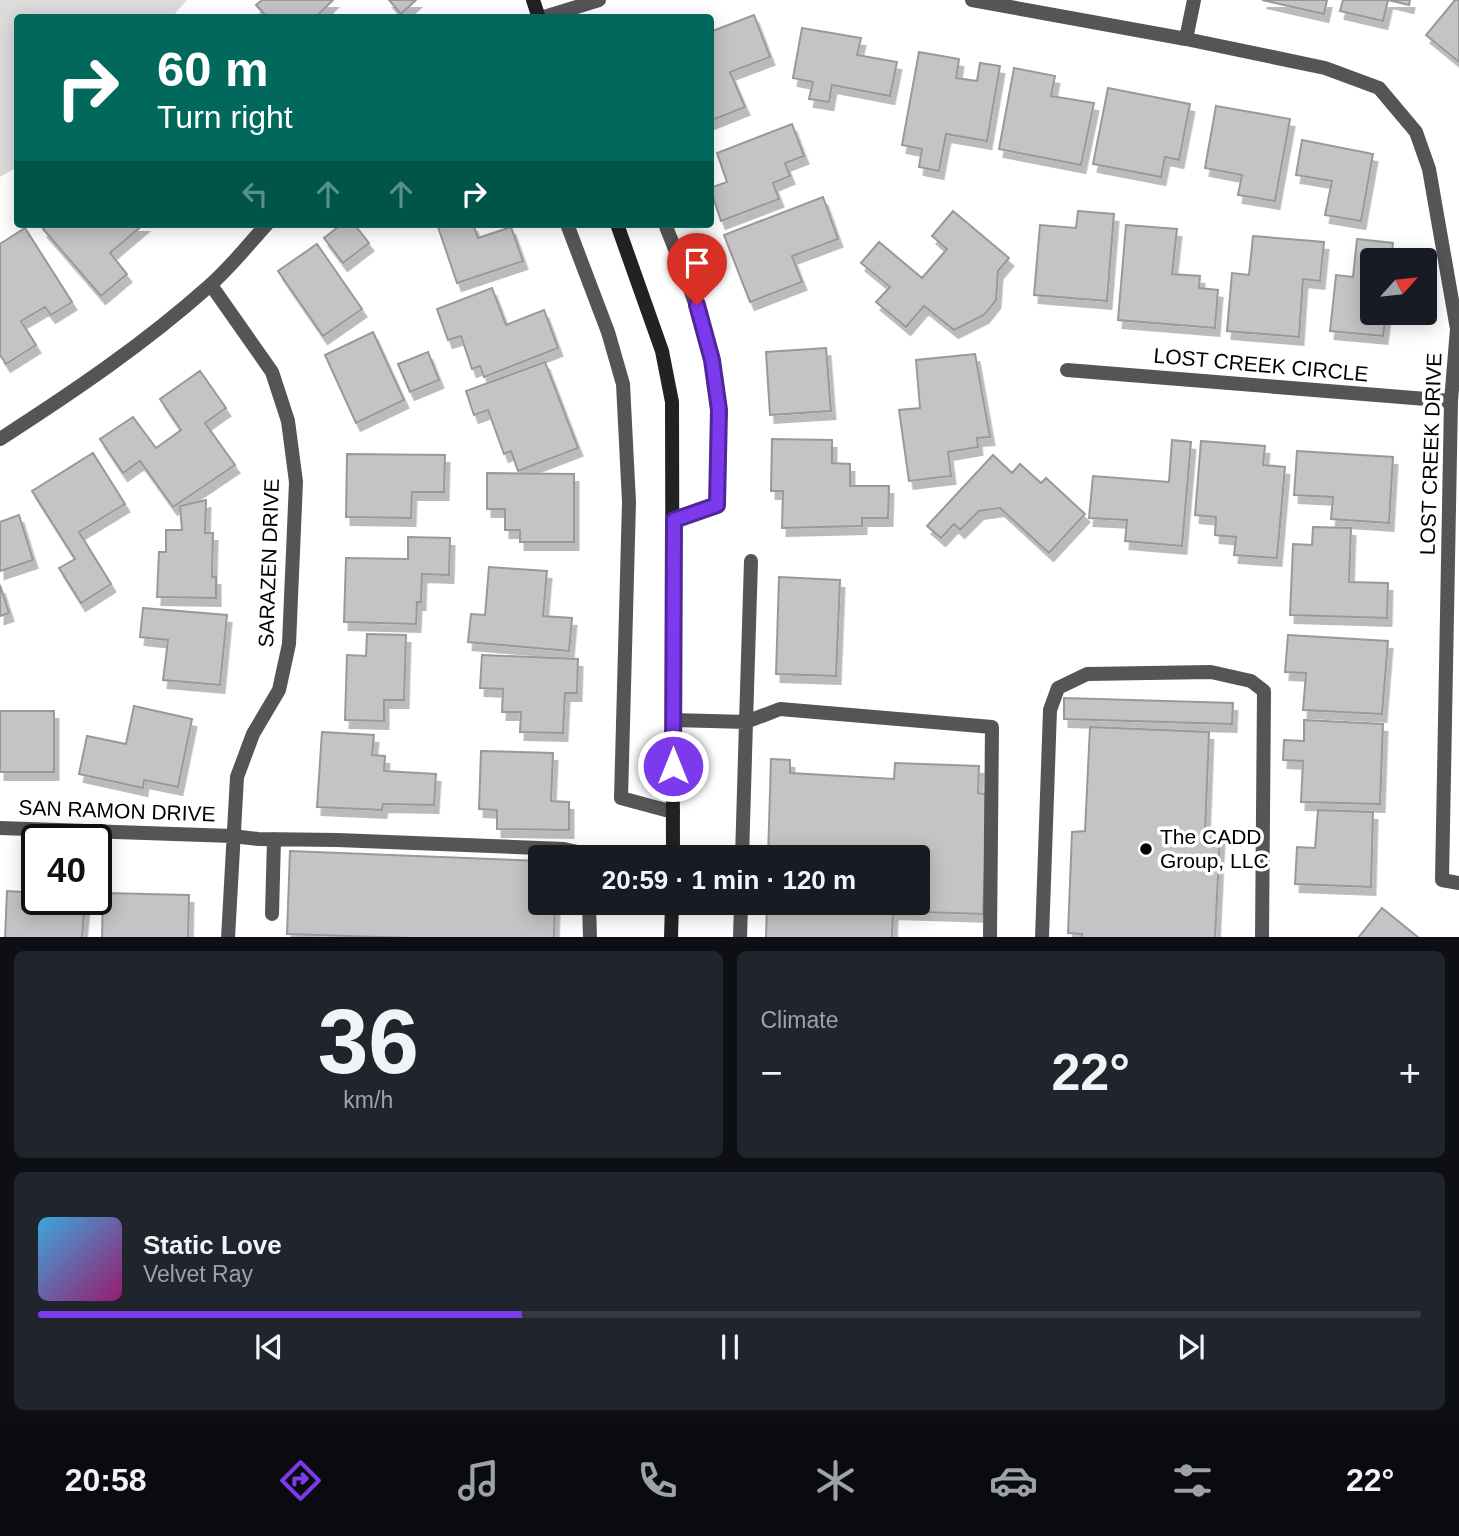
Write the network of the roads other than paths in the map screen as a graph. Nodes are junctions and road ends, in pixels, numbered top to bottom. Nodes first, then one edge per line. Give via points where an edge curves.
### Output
1 (599, 0) edge
2 (972, 0) edge
3 (1194, 0) edge
4 (553, 14) edge
5 (1186, 39) junction
6 (263, 228) edge
7 (569, 228) edge
8 (618, 228) edge
9 (667, 228) edge
10 (211, 285) junction
11 (1067, 370) dead end
12 (1451, 401) junction
13 (0, 439) edge
14 (674, 520) junction
15 (751, 561) dead end
16 (673, 720) junction
17 (746, 722) junction
18 (673, 813) junction
19 (0, 828) edge
20 (232, 836) junction
21 (274, 839) junction
22 (673, 845) edge
23 (742, 845) edge
24 (528, 848) edge
25 (1459, 883) edge
26 (272, 914) dead end
27 (589, 915) edge
28 (672, 915) edge
29 (741, 915) edge
30 (228, 937) edge
31 (590, 937) edge
32 (671, 937) edge
33 (740, 937) edge
34 (990, 937) edge
35 (1042, 937) edge
36 (1262, 937) edge

1 - 4 street
2 - 5 street, LOST CREEK DRIVE
3 - 5 street
5 - 12 street, LOST CREEK DRIVE via 1325,68 1380,88 1416,132 1429,169 1457,329
6 - 10 street
7 - 18 street via 623,384 629,502 621,797
8 - 14 street via 662,351 672,402
9 - 14 street via 697,305 719,410 717,505
10 - 13 street via 140,344
10 - 20 street, SARAZEN DRIVE via 272,373 288,421 296,482 289,644 279,690 253,734 237,777
11 - 12 street, LOST CREEK CIRCLE
12 - 25 street, LOST CREEK DRIVE via 1442,880
14 - 16 street
15 - 17 street
16 - 17 street
16 - 18 street
17 - 23 street
17 - 34 street via 780,709 992,727
18 - 22 street
19 - 20 street, SAN RAMON DRIVE
20 - 21 street, SAN RAMON DRIVE
20 - 30 street, SARAZEN DRIVE
21 - 24 street, SAN RAMON DRIVE
21 - 26 street
27 - 31 street
28 - 32 street
29 - 33 street
35 - 36 street via 1050,710 1058,688 1087,674 1211,672 1251,681 1264,691

